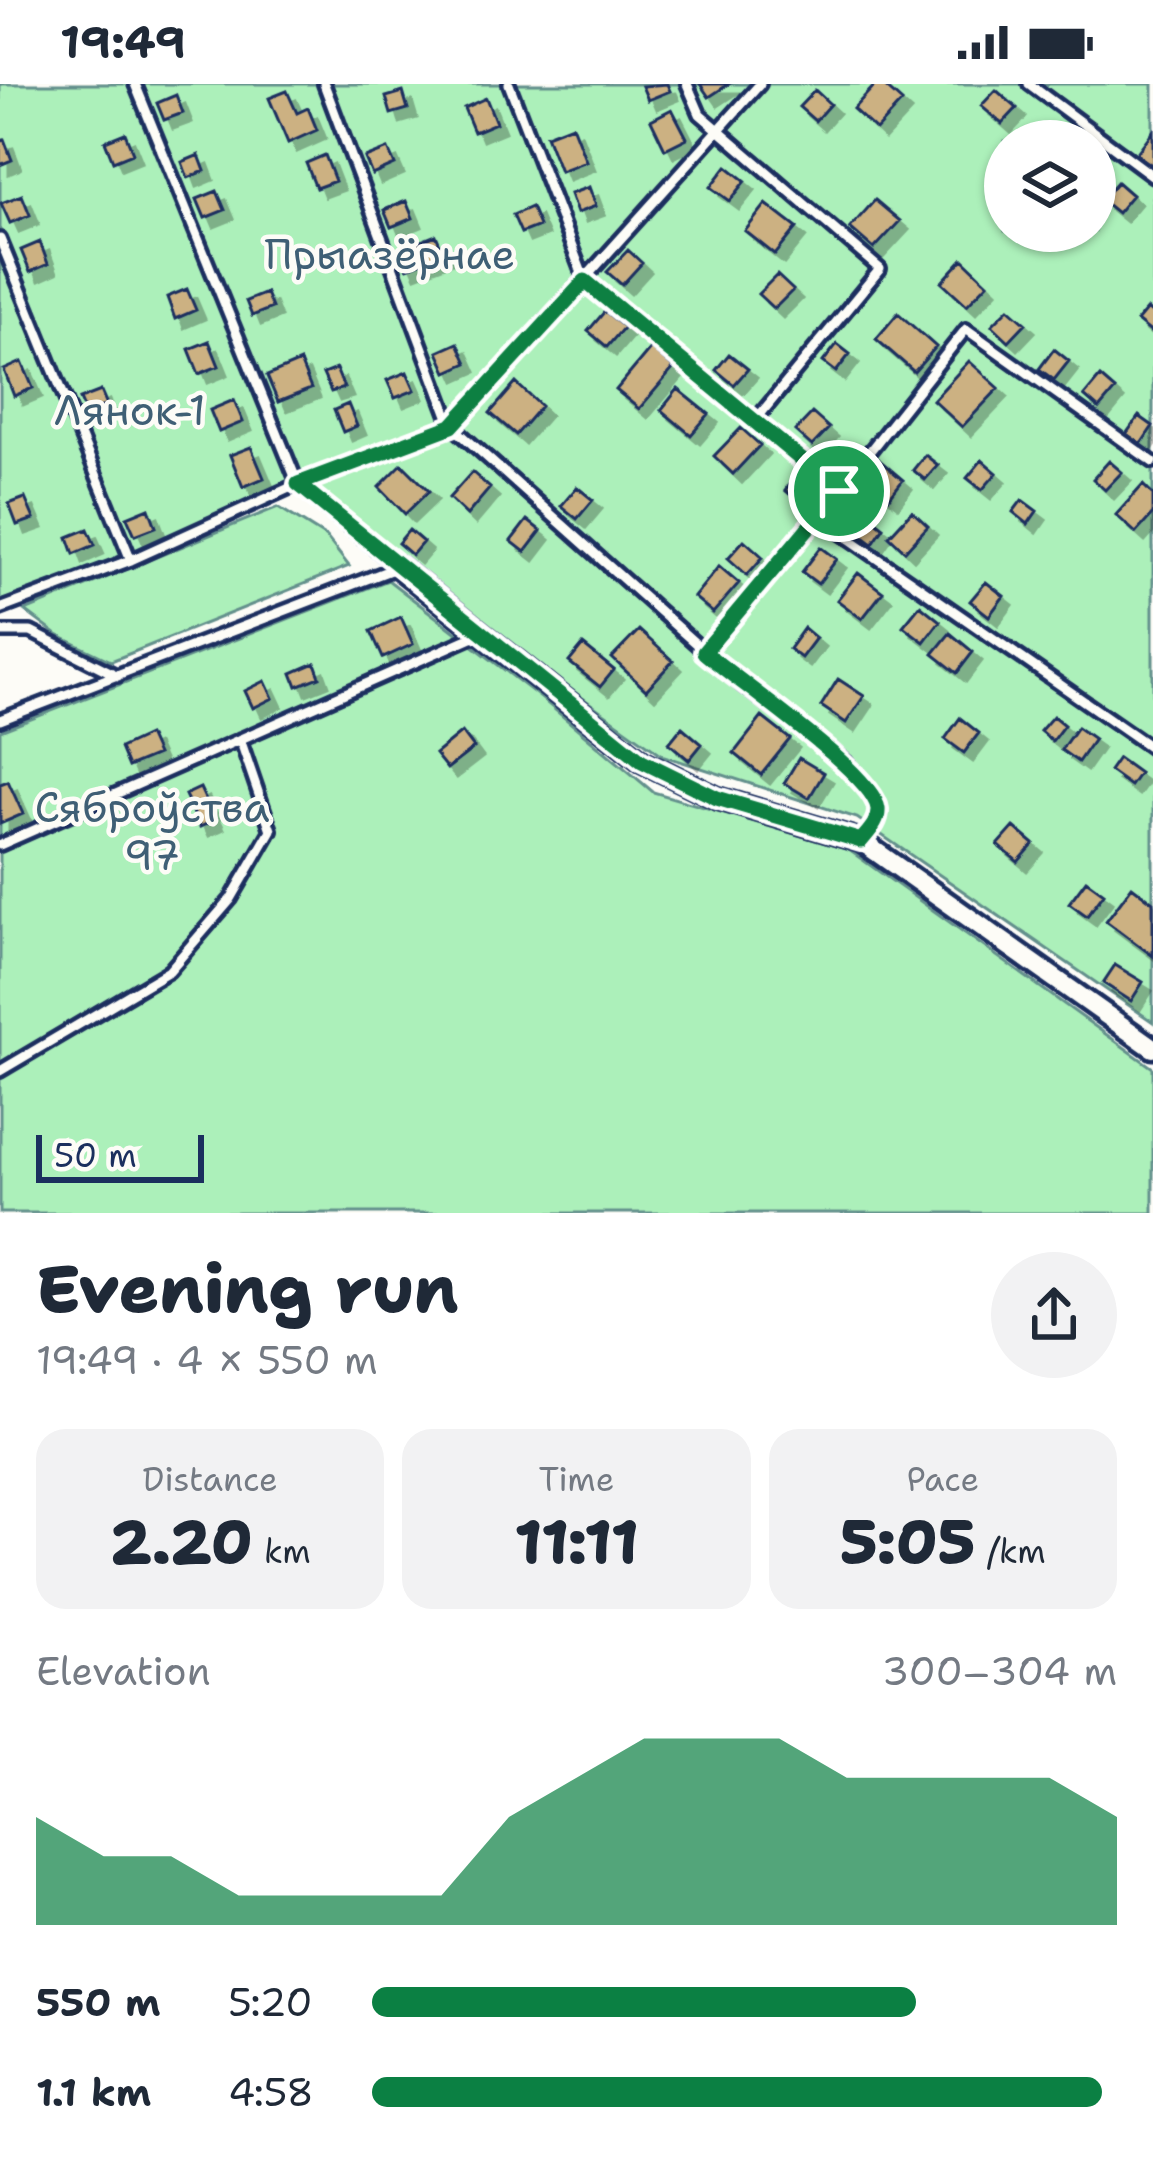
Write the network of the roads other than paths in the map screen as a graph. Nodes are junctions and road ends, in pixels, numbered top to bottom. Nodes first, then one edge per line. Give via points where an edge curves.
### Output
1 (135, 84) edge
2 (324, 84) edge
3 (509, 84) edge
4 (687, 84) edge
5 (760, 84) edge
6 (1029, 84) edge
7 (717, 130) junction
8 (1153, 176) edge
9 (0, 239) edge
10 (585, 281) junction
11 (754, 422) junction
12 (452, 426) junction
13 (1153, 462) edge
14 (298, 484) junction
15 (839, 491) junction
16 (818, 517) junction
17 (131, 560) junction
18 (398, 568) junction
19 (0, 609) edge
20 (0, 632) edge
21 (484, 632) junction
22 (704, 652) junction
23 (118, 676) junction
24 (0, 720) edge
25 (240, 739) junction
26 (1153, 749) edge
27 (861, 841) junction
28 (0, 845) edge
29 (1153, 1048) edge
30 (0, 1071) edge

1 - 14 lane
2 - 12 lane
3 - 10 lane
4 - 7 lane
5 - 7 lane
6 - 8 lane
7 - 10 lane
7 - 11 lane via 880,269
9 - 17 lane
10 - 11 lane
10 - 12 lane
11 - 15 lane
12 - 14 lane
12 - 22 lane
13 - 15 lane via 966,329
14 - 17 lane
14 - 18 lane
15 - 16 lane
16 - 22 lane
16 - 26 lane
17 - 19 lane
18 - 21 street
18 - 23 lane
20 - 23 lane via 31,632
21 - 25 lane
21 - 27 street via 642,761 717,798
22 - 27 lane via 846,762 872,792 877,820
23 - 24 lane
25 - 28 lane
25 - 30 lane via 271,830 231,898 170,971
27 - 29 street

